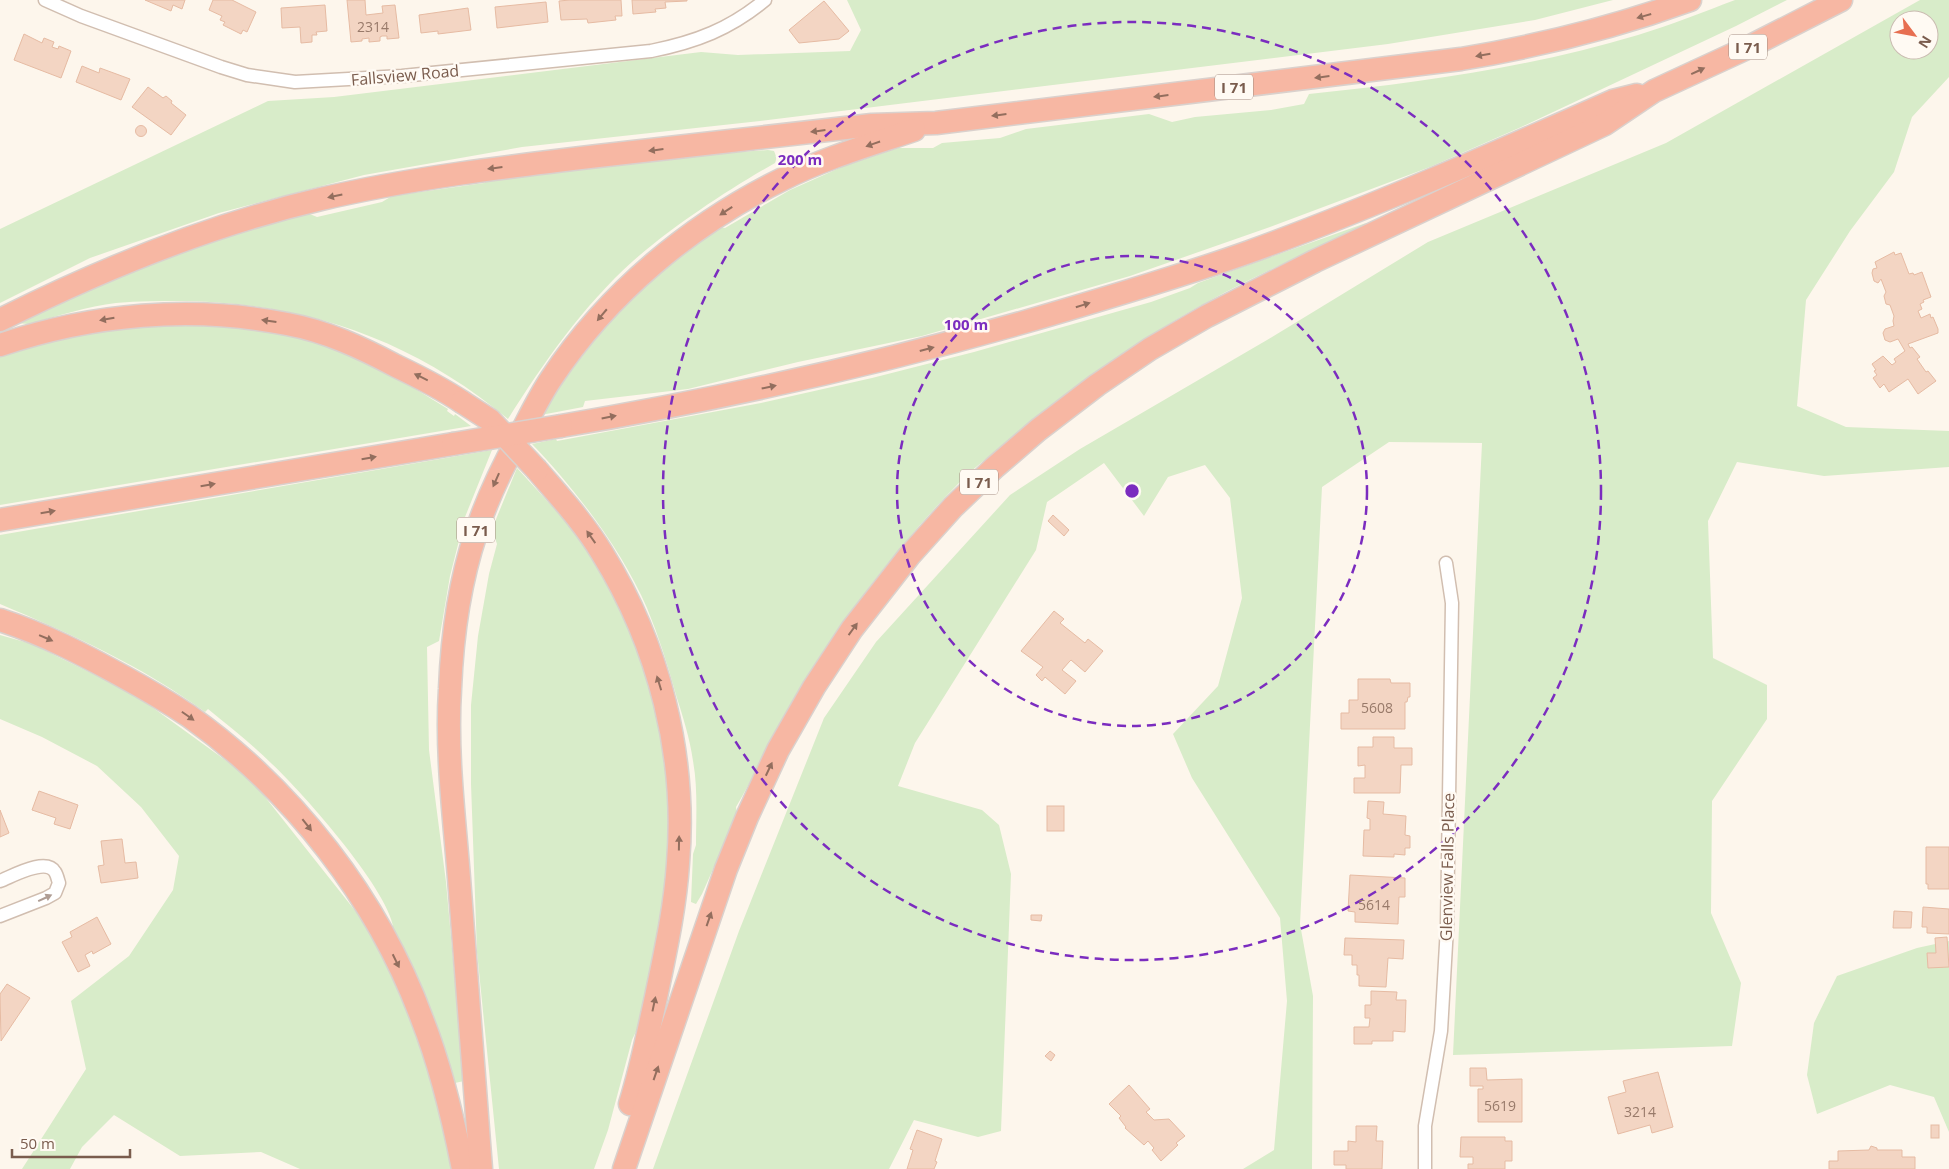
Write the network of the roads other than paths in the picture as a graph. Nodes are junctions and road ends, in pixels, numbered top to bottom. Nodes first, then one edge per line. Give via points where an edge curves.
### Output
1 (45, 0) edge
2 (765, 0) edge
3 (1690, 0) edge
4 (1841, 0) edge
5 (1654, 91) junction
6 (936, 123) junction
7 (0, 320) edge
8 (0, 345) edge
9 (0, 520) edge
10 (1446, 563) dead end
11 (0, 620) edge
12 (0, 881) edge
13 (0, 916) edge
14 (462, 1169) edge
15 (482, 1169) edge
16 (610, 1169) edge
17 (624, 1169) edge
18 (1425, 1169) edge

1 - 2 street, Fallsview Road via 221,67 247,75 295,82 402,76 679,46 730,25
3 -> 6 highway, I 71 via 1578,35 1461,59
5 -> 4 highway, I 71
9 -> 5 highway, bridge via 561,426 727,396 876,363 1146,286 1248,252 1457,171 1613,100
17 -> 5 highway, I 71 via 726,869 778,750 852,630 909,556 953,507 1038,430 1150,349 1316,261 1605,124
6 -> 7 highway via 872,124 475,171 376,187 240,221 158,249
6 -> 15 highway, I 71 via 825,160 784,178 690,234 608,308 565,360 549,382 495,480 475,534 466,574 454,634 450,689 451,775
16 -> 8 highway, bridge via 639,1076 674,908 680,818 676,765 664,696 650,652 629,601 573,512 490,420 439,386 367,350 326,335 287,324 220,315 171,314 119,317 67,326
10 - 18 street, Glenview Falls Place via 1452,603 1447,927 1441,1031 1425,1126
11 -> 14 highway via 76,650 188,716 256,771 300,818 343,872 396,959 440,1070
13 -> 12 street via 54,893 59,884 55,871 40,865

